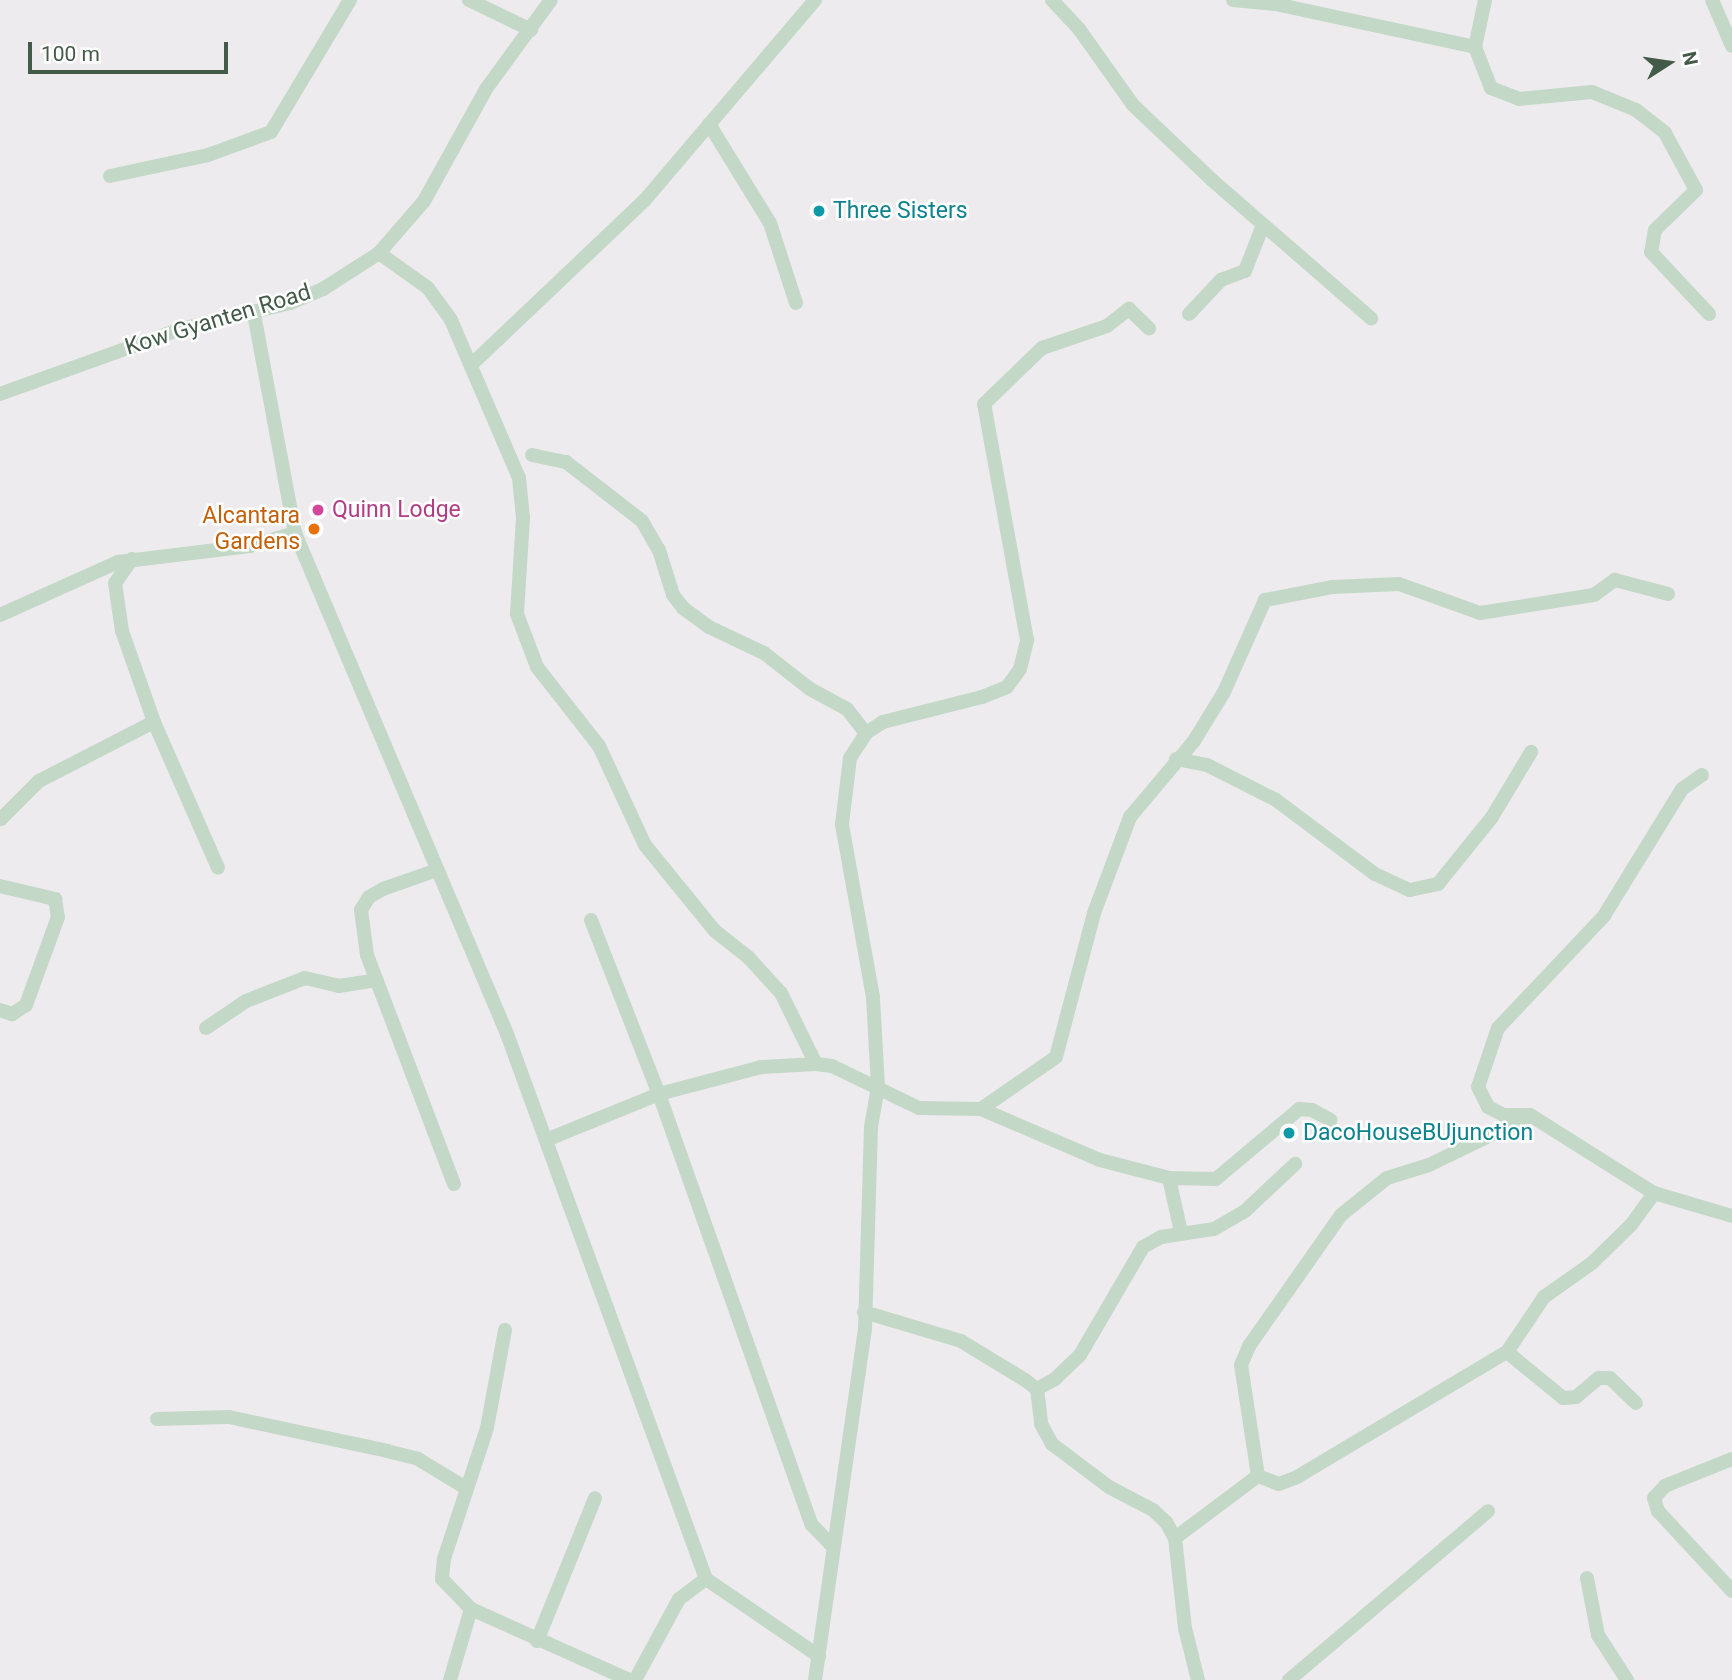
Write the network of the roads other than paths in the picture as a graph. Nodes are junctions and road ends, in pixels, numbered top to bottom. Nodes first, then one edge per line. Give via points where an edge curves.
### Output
1 (350, 0) edge
2 (469, 0) edge
3 (551, 0) edge
4 (815, 0) edge
5 (1052, 0) edge
6 (1233, 0) edge
7 (1486, 0) edge
8 (1712, 0) edge
9 (1297, 5) edge
10 (531, 30) junction
11 (1732, 46) edge
12 (1475, 47) junction
13 (709, 124) junction
14 (110, 176) dead end
15 (1262, 225) junction
16 (379, 253) junction
17 (796, 303) dead end
18 (254, 314) junction
19 (1189, 314) dead end
20 (1709, 314) dead end
21 (1371, 318) dead end
22 (1149, 328) dead end
23 (471, 365) junction
24 (0, 394) edge
25 (532, 454) dead end
26 (295, 533) junction
27 (132, 559) junction
28 (1668, 594) dead end
29 (0, 615) edge
30 (154, 722) junction
31 (866, 733) junction
32 (1531, 752) dead end
33 (1177, 759) junction
34 (1702, 775) dead end
35 (1, 819) edge
36 (218, 868) dead end
37 (437, 870) junction
38 (0, 887) edge
39 (591, 920) dead end
40 (377, 980) junction
41 (0, 1010) edge
42 (206, 1028) dead end
43 (816, 1064) junction
44 (878, 1087) junction
45 (659, 1094) junction
46 (981, 1109) junction
47 (1530, 1115) junction
48 (1331, 1120) dead end
49 (546, 1140) junction
50 (1295, 1164) dead end
51 (1168, 1178) junction
52 (454, 1184) dead end
53 (1654, 1193) junction
54 (1732, 1216) edge
55 (1181, 1232) junction
56 (864, 1312) junction
57 (505, 1330) dead end
58 (1507, 1352) junction
59 (1037, 1389) junction
60 (1636, 1403) dead end
61 (157, 1419) dead end
62 (1732, 1459) edge
63 (1258, 1476) junction
64 (466, 1488) junction
65 (595, 1498) dead end
66 (1488, 1511) dead end
67 (1175, 1538) junction
68 (832, 1546) junction
69 (1587, 1578) dead end
70 (706, 1579) junction
71 (1732, 1591) edge
72 (471, 1609) junction
73 (537, 1641) junction
74 (819, 1656) junction
75 (450, 1680) edge
76 (630, 1680) edge
77 (635, 1680) edge
78 (815, 1680) edge
79 (1198, 1680) edge
80 (1289, 1680) edge
81 (1627, 1680) edge

1 - 14 street via 271,132 208,155
2 - 10 street
3 - 10 street, Kow Gyanten Road
4 - 13 street
5 - 15 street via 1079,29 1133,105
6 - 9 street
7 - 12 street
8 - 11 street
9 - 12 street
10 - 16 street, Kow Gyanten Road via 486,89 424,201
12 - 20 street via 1491,88 1519,99 1592,92 1636,110 1665,133 1696,190 1655,230 1651,251
13 - 17 street via 770,223
13 - 23 street via 644,201
15 - 19 street via 1245,271 1221,280
15 - 21 street
16 - 18 street, Kow Gyanten Road via 323,289
16 - 23 street via 428,288 451,320
18 - 24 street, Kow Gyanten Road via 158,336
18 - 26 street
22 - 31 street via 1129,309 1107,327 1042,348 984,404 1027,640 1020,669 1007,687 883,723
23 - 43 street via 519,478 523,518 517,614 537,667 599,746 645,845 715,931 748,957 781,993
25 - 31 street via 566,463 642,521 659,550 673,596 683,608 709,627 764,653 810,689 846,709
26 - 27 street via 250,546
26 - 37 street
27 - 29 street via 83,574
27 - 30 street via 115,583 114,596
28 - 33 street via 1615,580 1594,595 1480,613 1399,584 1332,587 1265,600 1224,692 1194,741
30 - 35 street via 39,781
30 - 36 street
31 - 44 street via 849,758 842,824 873,997
32 - 33 street via 1492,817 1438,884 1410,890 1375,874 1276,800 1207,765
33 - 46 street via 1130,817 1094,913 1056,1057
34 - 47 street via 1682,789 1604,916 1498,1028 1478,1087 1488,1107 1504,1115
37 - 40 street via 383,889 369,897 361,911 367,955
37 - 49 street
38 - 41 street via 55,899 58,916 26,1005 12,1014
39 - 45 street
40 - 42 street via 339,986 305,978 246,1001
40 - 52 street
43 - 44 street via 832,1066
43 - 45 street via 761,1067
44 - 46 street via 919,1108
44 - 56 street via 871,1127
45 - 49 street
45 - 68 street via 812,1525
46 - 51 street via 1100,1160
47 - 53 street
47 - 63 street via 1429,1165 1387,1178 1341,1215 1249,1346 1241,1366
48 - 51 street via 1299,1109 1216,1179
49 - 70 street
50 - 55 street via 1245,1211 1214,1228
51 - 55 street
53 - 54 street
53 - 58 street via 1631,1225 1592,1263 1544,1297
55 - 59 street via 1143,1247 1080,1355
56 - 59 street via 961,1340
56 - 68 street via 856,1402
57 - 64 street via 487,1427
58 - 60 street via 1563,1398 1576,1397 1599,1378 1610,1378
58 - 63 street via 1297,1477 1279,1484
59 - 67 street via 1041,1424 1052,1444 1109,1487 1153,1510
61 - 64 street via 229,1417 387,1451 418,1459
62 - 71 street via 1665,1486 1654,1498 1658,1511
63 - 67 street
64 - 72 street via 442,1579
65 - 73 street
66 - 80 street
67 - 79 street via 1183,1616
68 - 74 street
69 - 81 street via 1598,1636
70 - 74 street
70 - 77 street via 678,1599
72 - 73 street
72 - 75 street
73 - 76 street
74 - 78 street

